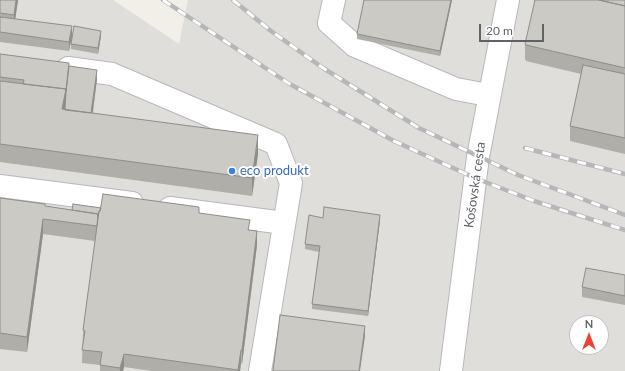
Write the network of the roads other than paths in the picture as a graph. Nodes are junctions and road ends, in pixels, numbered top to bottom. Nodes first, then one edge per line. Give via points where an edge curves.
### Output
1 (334, 0) edge
2 (508, 0) edge
3 (45, 64) edge
4 (488, 95) junction
5 (0, 186) edge
6 (284, 223) junction
7 (260, 371) edge
8 (451, 371) edge

1 - 4 street via 329,23 355,46 456,89
2 - 4 street, Košovská cesta
3 - 6 street via 112,74 276,144 291,183
4 - 8 street, Košovská cesta
5 - 6 street
6 - 7 street

